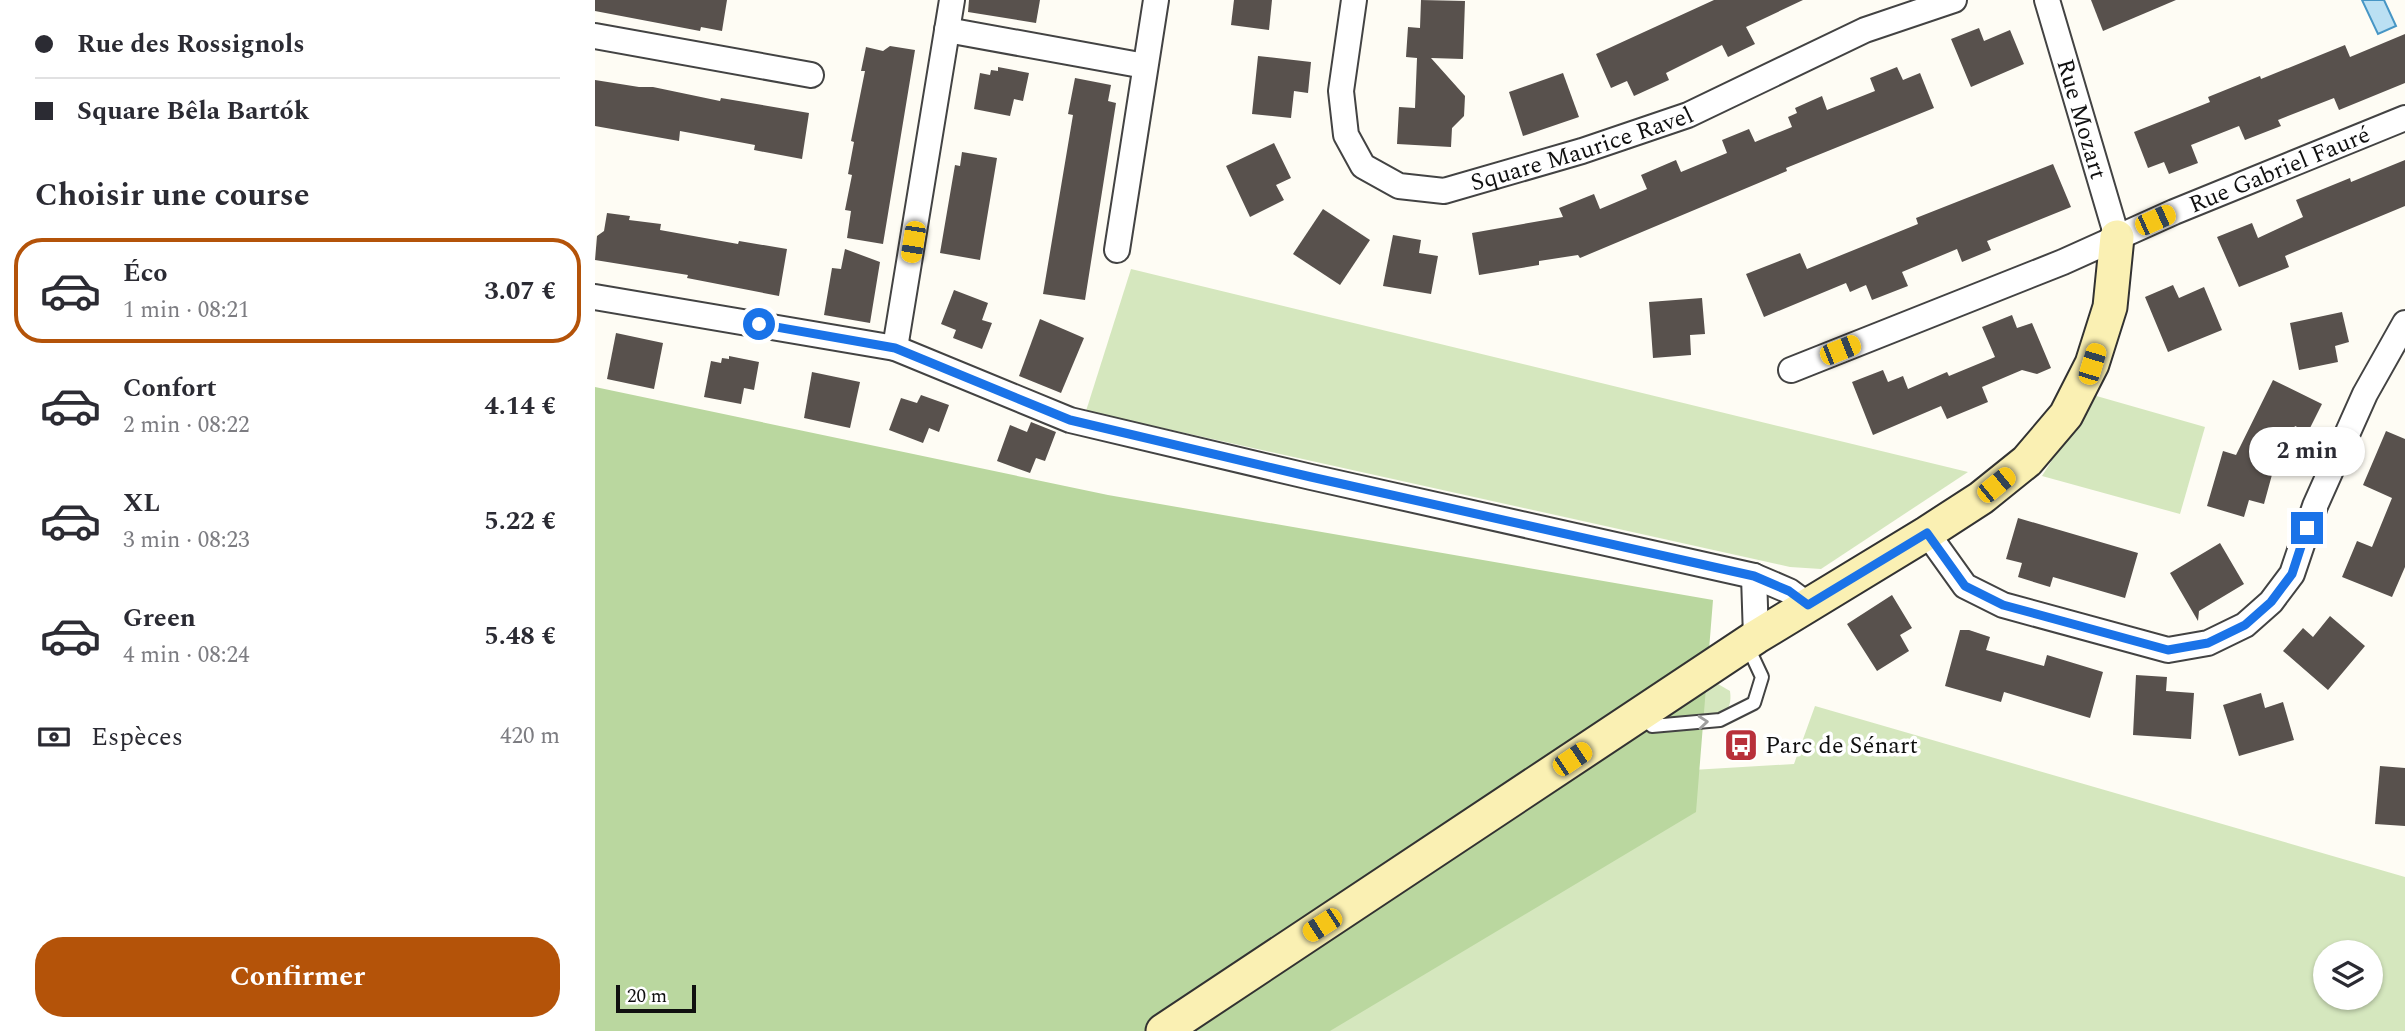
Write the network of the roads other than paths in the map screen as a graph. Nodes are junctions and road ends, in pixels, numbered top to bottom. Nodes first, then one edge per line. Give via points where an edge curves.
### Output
1 (952, 0) edge
2 (1156, 0) edge
3 (1354, 0) edge
4 (1954, 0) edge
5 (2047, 0) edge
6 (947, 30) junction
7 (595, 36) edge
8 (1145, 66) junction
9 (811, 75) dead end
10 (2405, 118) edge
11 (2117, 237) junction
12 (1117, 250) dead end
13 (595, 297) edge
14 (2405, 323) edge
15 (895, 348) junction
16 (1791, 370) dead end
17 (1927, 533) junction
18 (1754, 576) junction
19 (1808, 605) junction
20 (1751, 640) junction
21 (1640, 714) junction
22 (1163, 1031) edge

1 - 6 street
2 - 8 street
3 - 4 street, Square Maurice Ravel via 1341,91 1346,135 1363,166 1399,186 1444,191 1688,114 1865,30
5 - 11 street, Rue Mozart
6 - 8 street
6 - 15 street
7 - 9 street
8 - 12 street
10 - 11 street, Rue Gabriel Fauré
11 - 16 street, Rue Gabriel Fauré
11 - 17 street via 2110,307 2092,364 2066,415 2027,461
13 - 15 street
14 - 17 street via 2331,468 2292,574 2271,602 2245,625 2208,643 2168,650 2003,605 1965,586
15 - 18 street via 1070,420
17 - 19 street
18 - 19 street
18 - 20 street
19 - 20 street
20 - 21 street
21 -> 20 lane via 1652,726 1720,720 1754,703 1762,677
21 - 22 street

